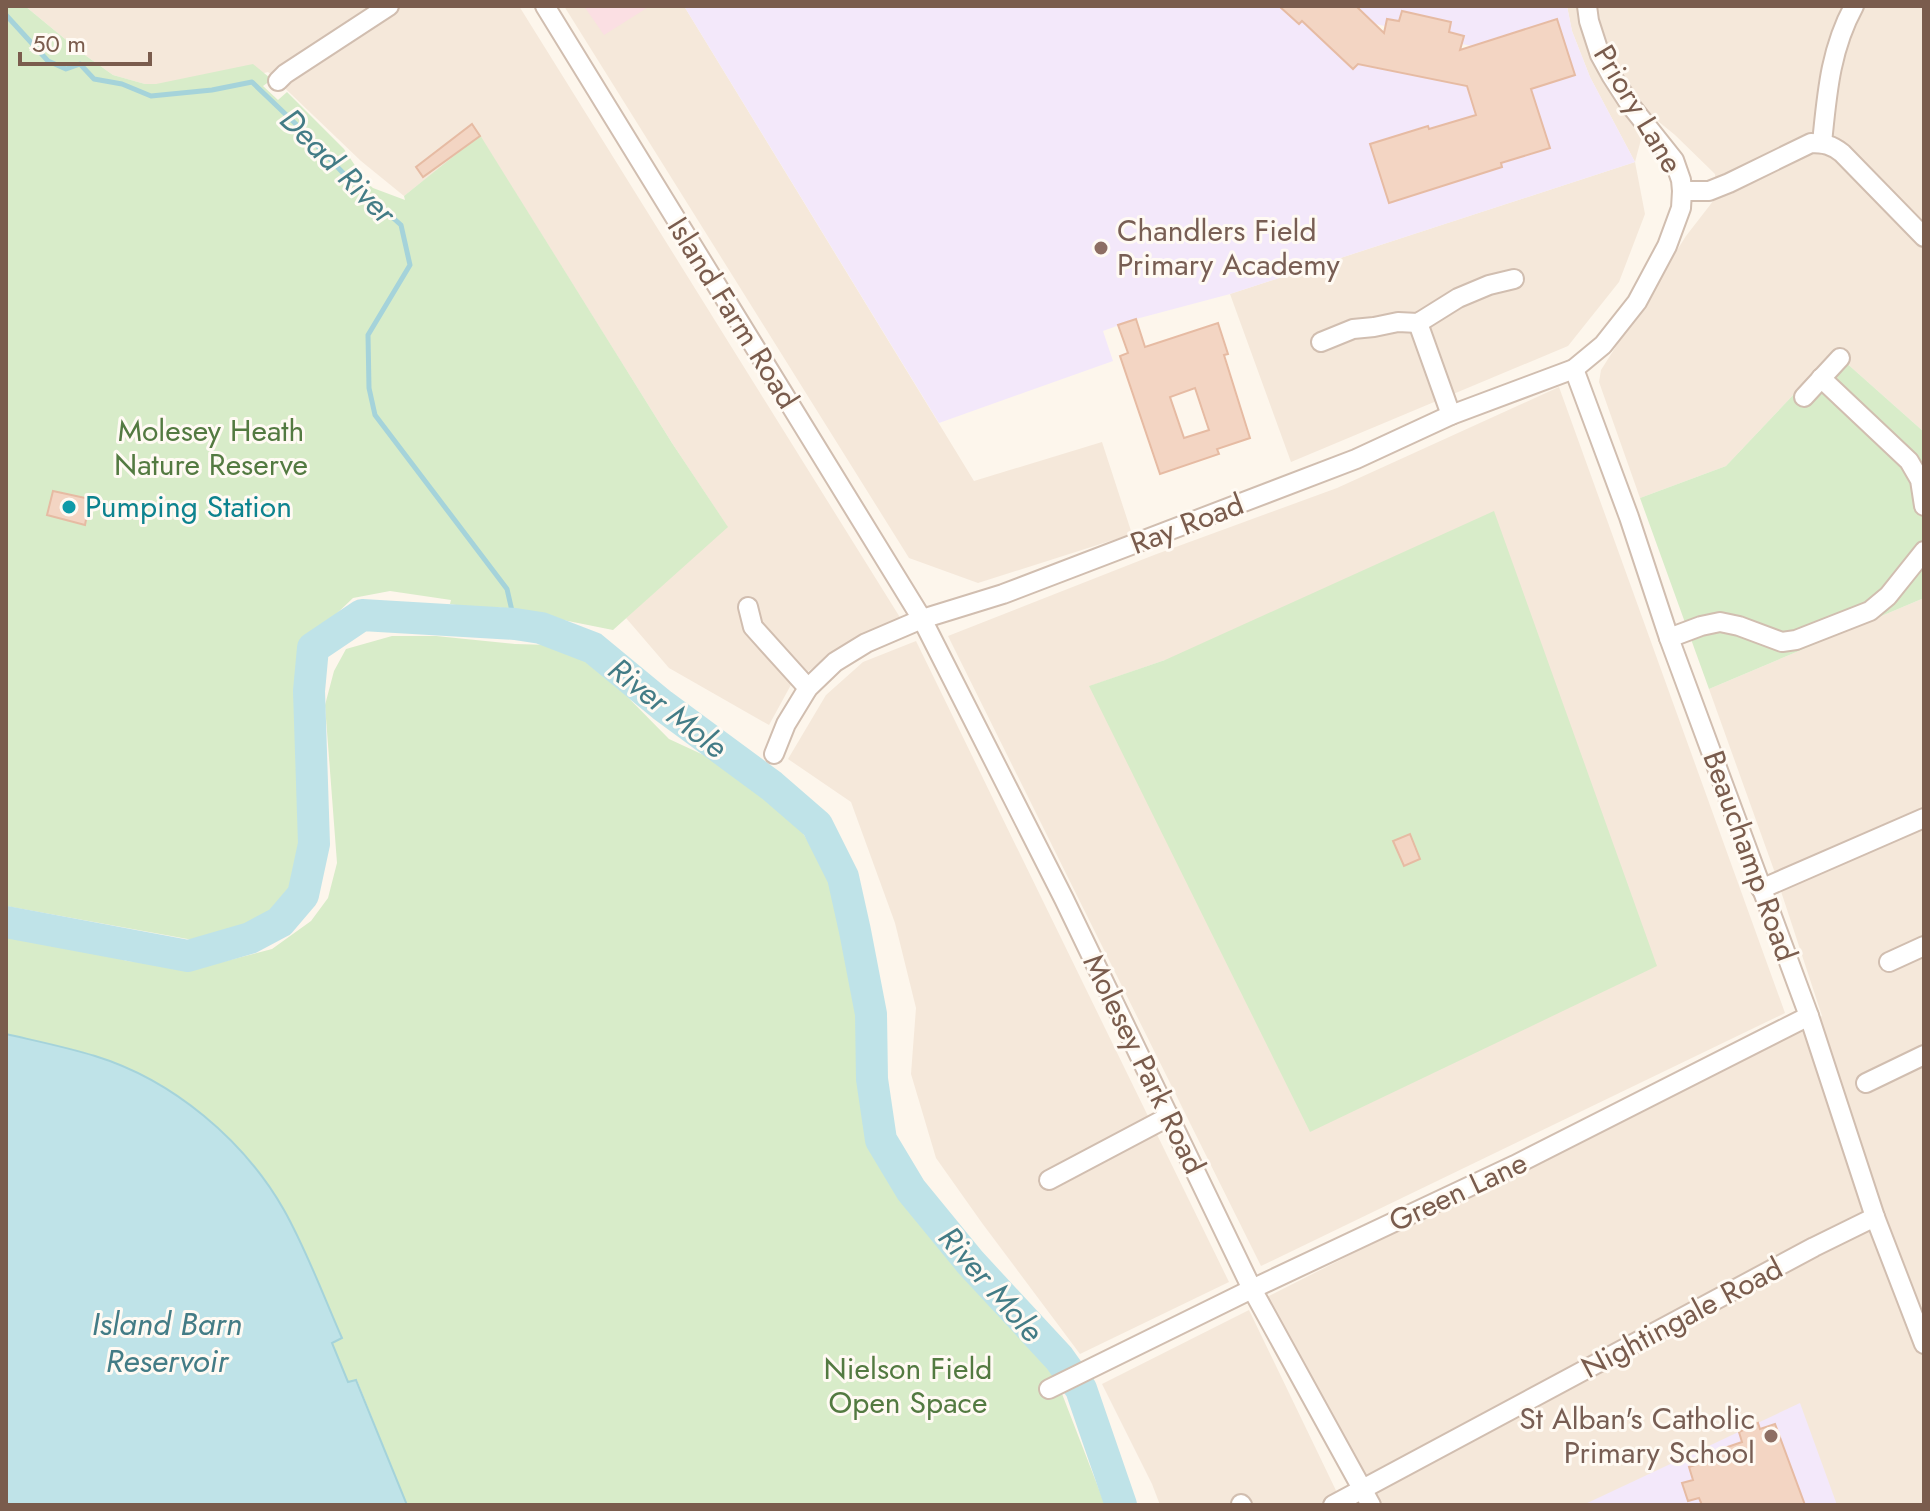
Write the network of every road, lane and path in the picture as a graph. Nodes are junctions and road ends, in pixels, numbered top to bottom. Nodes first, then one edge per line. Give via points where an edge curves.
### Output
1 (389, 6) edge
2 (545, 6) edge
3 (1587, 6) edge
4 (1854, 6) edge
5 (278, 81) dead end
6 (1822, 143) junction
7 (1682, 191) junction
8 (1924, 237) edge
9 (1514, 279) dead end
10 (1418, 323) junction
11 (1321, 342) dead end
12 (1840, 358) dead end
13 (1574, 369) junction
14 (1821, 378) junction
15 (1804, 397) dead end
16 (1451, 415) junction
17 (1924, 506) edge
18 (1924, 551) edge
19 (748, 607) dead end
20 (922, 619) junction
21 (1669, 638) junction
22 (808, 688) junction
23 (774, 754) dead end
24 (1923, 820) edge
25 (1761, 889) junction
26 (1924, 946) edge
27 (1889, 962) dead end
28 (1809, 1016) junction
29 (1924, 1055) edge
30 (1866, 1083) dead end
31 (1170, 1116) junction
32 (1049, 1180) dead end
33 (1875, 1217) junction
34 (1252, 1289) junction
35 (1917, 1302) edge
36 (1924, 1344) edge
37 (1054, 1387) dead end
38 (1367, 1497) edge
39 (1333, 1505) edge

1 - 5 street
2 - 20 street, Island Farm Road
3 - 7 street, Priory Lane via 1600,55 1631,106 1674,160
4 - 6 street via 1835,47
6 - 7 street via 1811,143 1709,191
6 - 8 street via 1842,153
7 - 13 street, Priory Lane via 1667,246 1637,302 1603,345
9 - 10 street via 1458,298
10 - 11 street via 1353,329
10 - 16 street
12 - 14 street
13 - 16 street, Ray Road
13 - 21 street, Beauchamp Road
14 - 15 street
14 - 17 street via 1909,461 1920,480
16 - 20 street, Ray Road via 1313,476 1003,594
18 - 21 street via 1870,611 1796,640 1782,642 1720,622
19 - 22 street via 753,627
20 - 22 street, Ray Road via 866,643
20 - 31 street, Molesey Park Road
21 - 25 street, Beauchamp Road
22 - 23 street, Ray Road
24 - 25 street
25 - 28 street, Beauchamp Road
26 - 27 street
28 - 33 street, Beauchamp Road
28 - 34 street, Green Lane via 1515,1165
29 - 30 street
31 - 32 street
31 - 34 street, Molesey Park Road
33 - 35 street, Beauchamp Road
33 - 38 street, Nightingale Road
34 - 37 street, Green Lane
34 - 38 street, Molesey Park Road
35 - 36 street, Beauchamp Road
38 - 39 street, Nightingale Road

